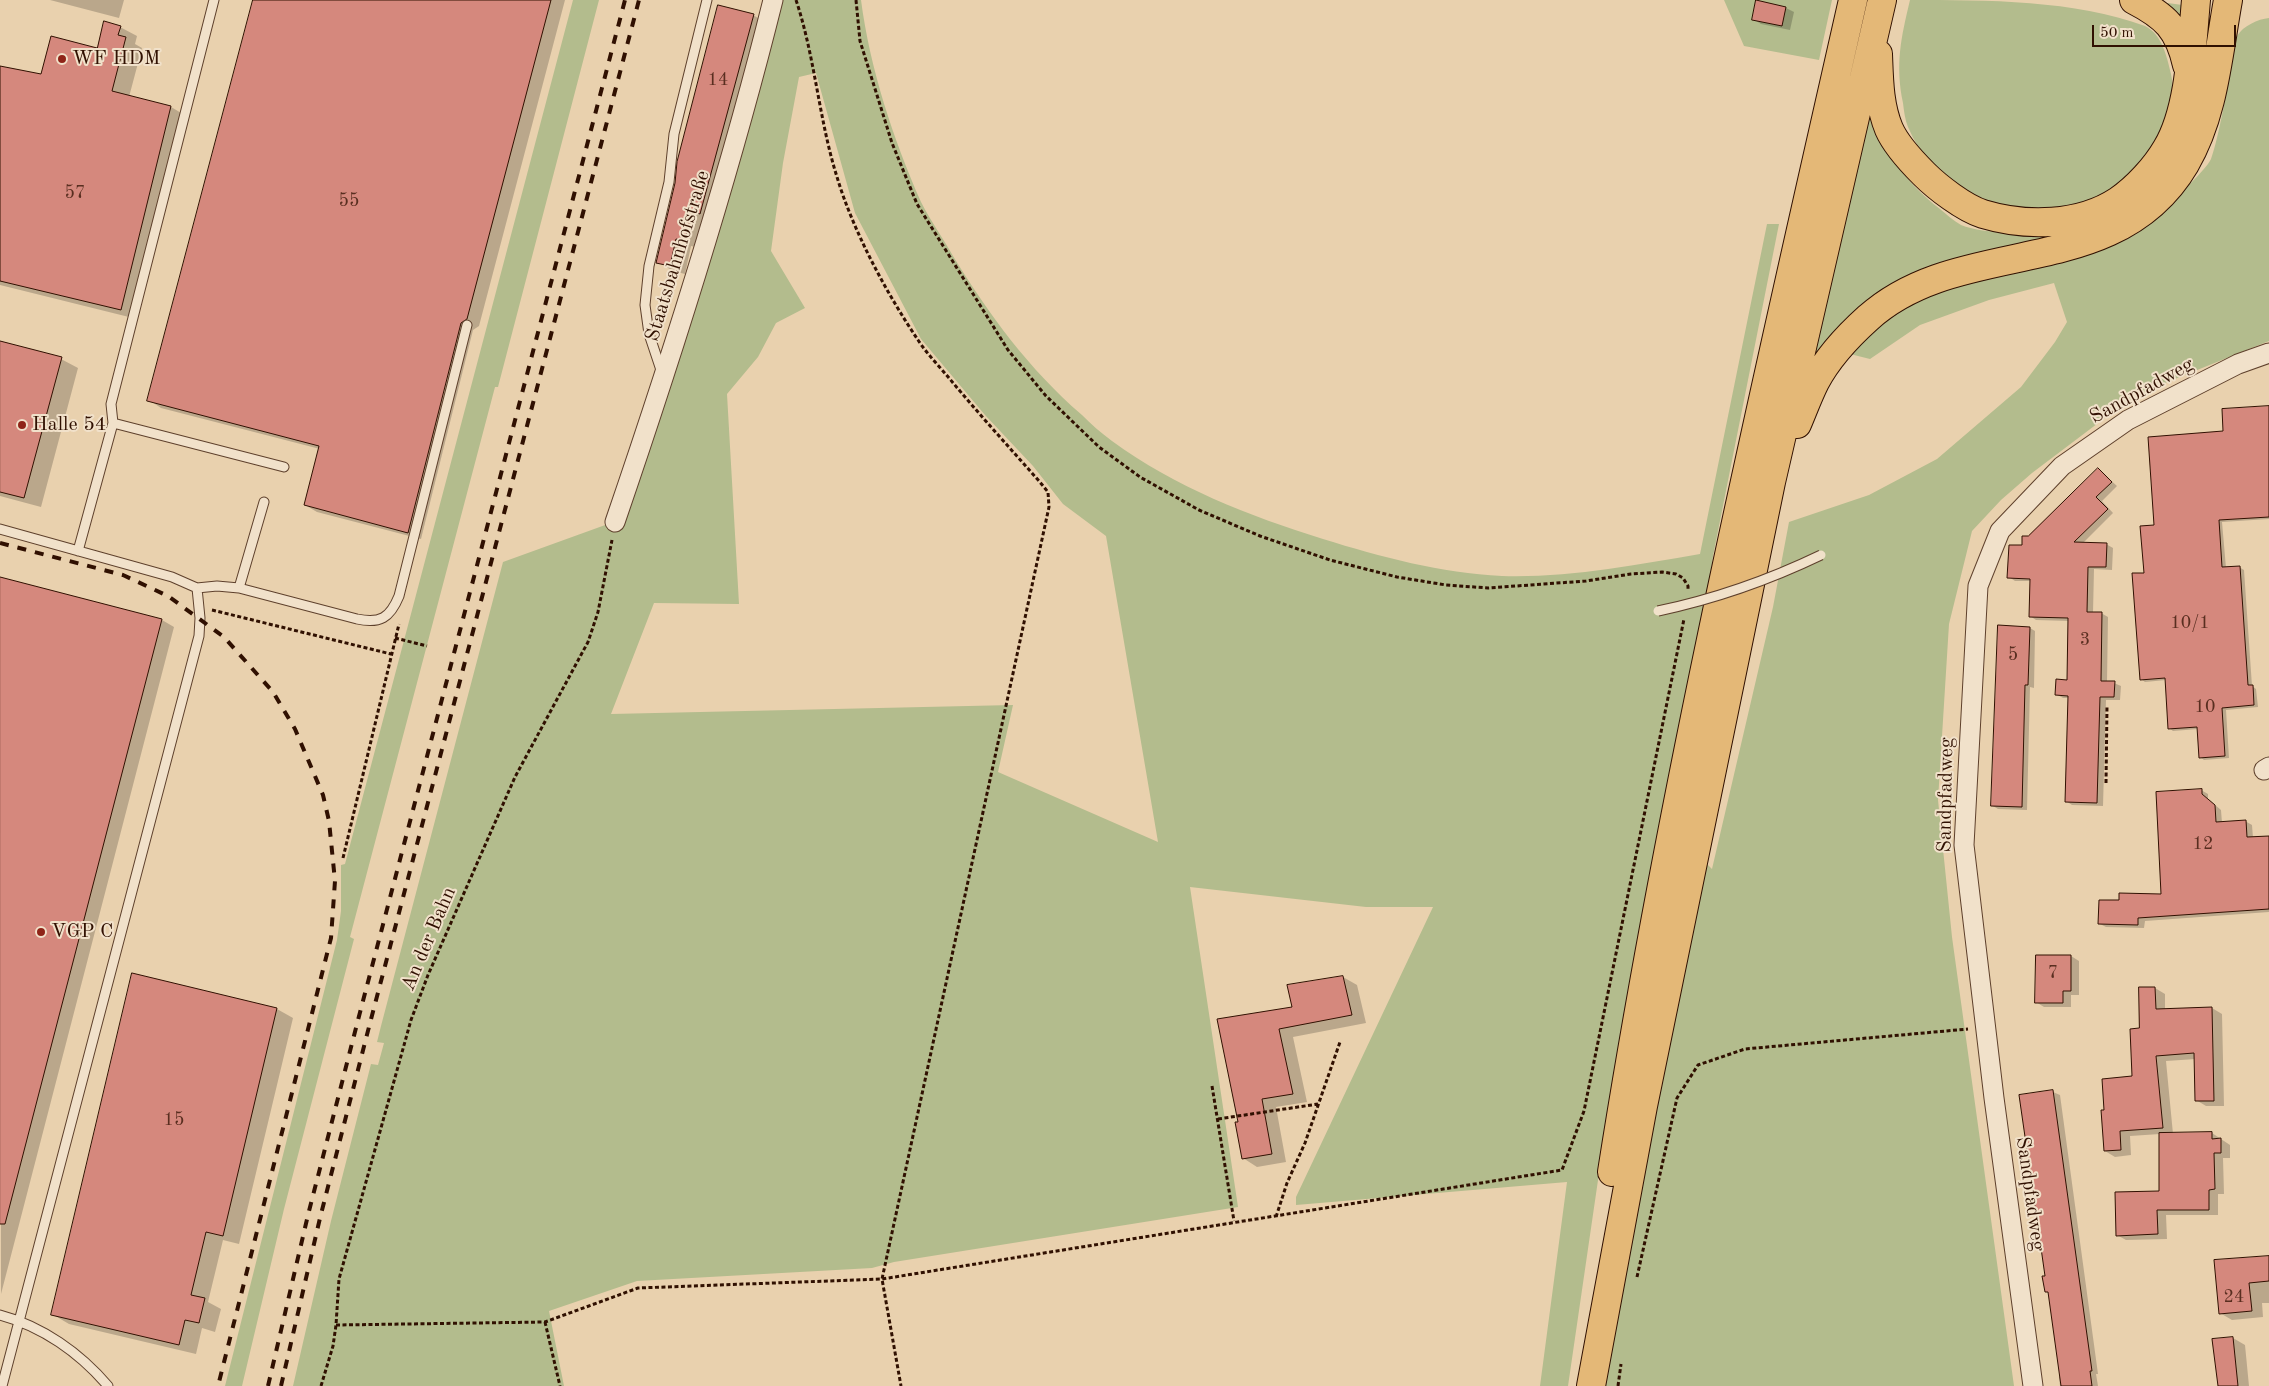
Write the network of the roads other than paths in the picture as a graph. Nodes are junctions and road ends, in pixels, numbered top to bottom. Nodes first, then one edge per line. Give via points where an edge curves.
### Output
1 (214, 0) edge
2 (707, 0) edge
3 (773, 0) edge
4 (1853, 0) edge
5 (2134, 0) edge
6 (2196, 0) edge
7 (2228, 0) edge
8 (1880, 8) edge
9 (2189, 74) junction
10 (467, 325) dead end
11 (2269, 353) edge
12 (664, 380) junction
13 (113, 424) junction
14 (284, 467) dead end
15 (1771, 482) junction
16 (264, 502) dead end
17 (615, 522) road end
18 (0, 529) edge
19 (78, 551) junction
20 (1820, 555) dead end
21 (197, 588) junction
22 (239, 588) junction
23 (1658, 611) dead end
24 (0, 1315) edge
25 (19, 1320) junction
26 (2, 1386) edge
27 (108, 1386) edge
28 (1580, 1386) edge
29 (1591, 1386) edge
30 (2033, 1386) edge

1 - 13 lane via 111,404
2 - 12 lane via 674,134 669,182 648,266 645,305
3 - 12 street, Staatsbahnhofstraße via 713,223
4 - 28 main road via 1757,424 1669,847 1629,1064
5 - 9 main road via 2166,20 2183,45
6 - 9 main road
7 - 15 main road via 2212,91 2203,122 2185,163 2168,188 2128,224 2090,241 1973,267 1934,280 1899,297 1869,317 1843,343 1815,382
8 - 9 main road via 1879,88 1890,129 1911,161 1938,188 1981,214 2028,222 2073,219 2119,200 2147,175 2168,147 2179,118
8 - 15 main road
10 - 22 lane via 399,596 388,615 368,621
11 - 30 street, Sandpfadweg via 2238,364 2128,420 2062,466 2000,532 1978,586 1964,846
12 - 17 street, Staatsbahnhofstraße
13 - 14 lane
13 - 19 lane
15 - 29 main road via 1647,1086
16 - 22 lane
18 - 19 lane
19 - 21 lane via 172,577
20 - 23 lane, bridge via 1736,590
21 - 22 lane
21 - 25 lane via 198,636
24 - 25 lane
25 - 26 lane
25 - 27 lane via 58,1340 93,1368

